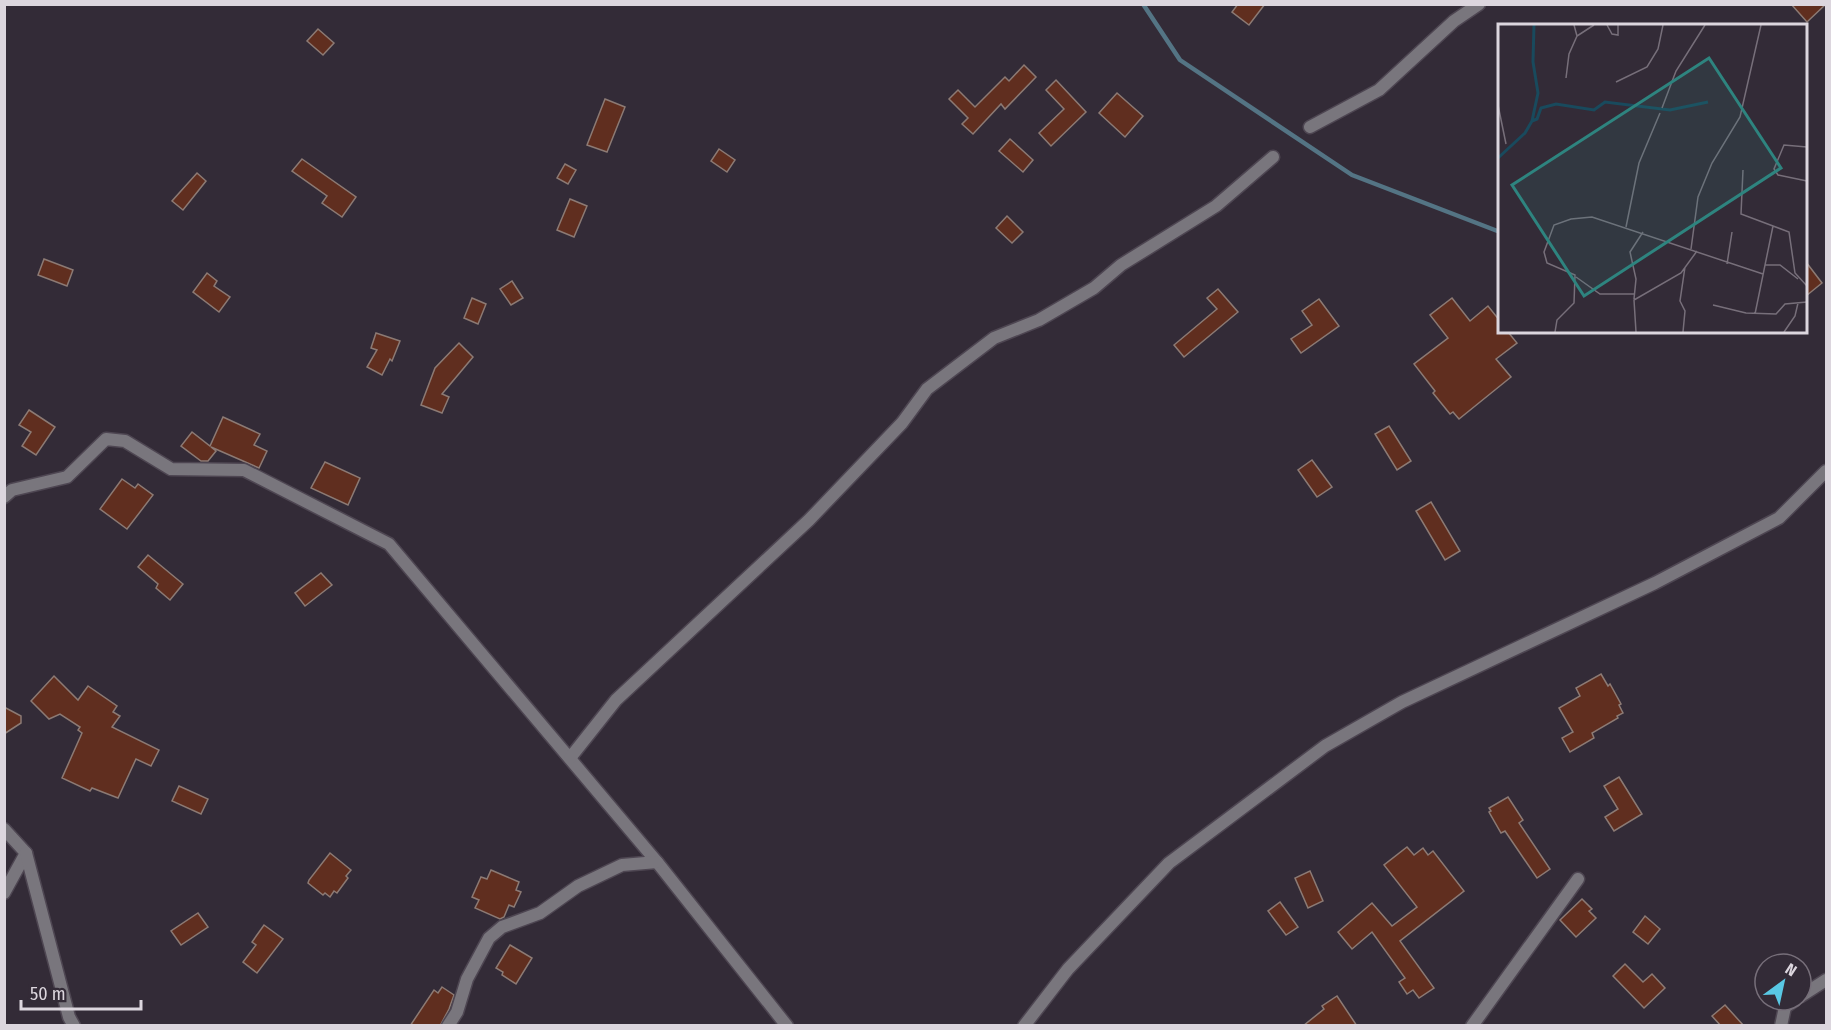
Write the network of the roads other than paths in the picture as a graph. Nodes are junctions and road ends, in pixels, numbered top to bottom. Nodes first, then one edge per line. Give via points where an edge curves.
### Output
1 (1479, 4) edge
2 (1310, 128) dead end
3 (1273, 157) dead end
4 (1827, 471) edge
5 (4, 497) edge
6 (570, 758) junction
7 (4, 829) edge
8 (26, 853) junction
9 (657, 862) junction
10 (1578, 879) dead end
11 (4, 893) edge
12 (1827, 980) edge
13 (1813, 989) edge
14 (74, 1026) edge
15 (448, 1026) edge
16 (787, 1026) edge
17 (1024, 1026) edge
18 (1472, 1026) edge

1 - 2 street via 1454,21 1379,90
3 - 6 street via 1216,206 1121,265 1094,288 1039,320 994,338 927,389 902,423 809,520 616,700
4 - 17 street via 1779,518 1655,583 1402,702 1325,746 1169,863 1068,969
5 - 6 street via 12,490 68,477 106,439 126,441 171,469 244,470 389,544
6 - 9 street
7 - 8 street
8 - 11 street
8 - 14 street
9 - 15 street via 622,865 578,886 540,913 502,927 489,938
9 - 16 street
10 - 18 street
12 - 13 street

